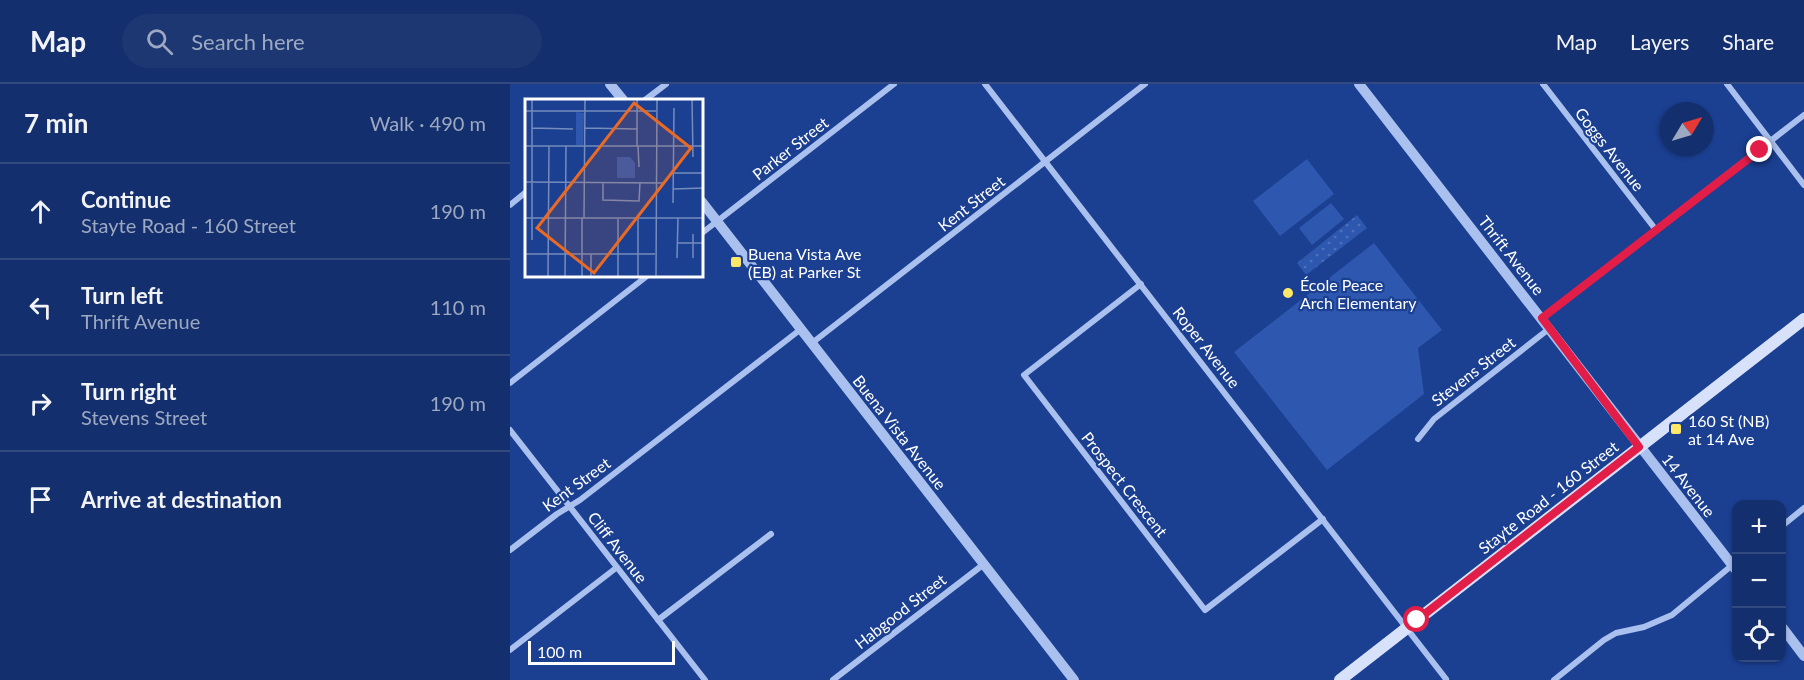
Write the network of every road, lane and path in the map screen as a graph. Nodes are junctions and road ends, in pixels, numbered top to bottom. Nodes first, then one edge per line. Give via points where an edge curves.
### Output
1 (610, 84) edge
2 (666, 84) edge
3 (894, 84) edge
4 (985, 84) edge
5 (1146, 84) edge
6 (1359, 84) edge
7 (1542, 84) edge
8 (1727, 84) edge
9 (622, 99) edge
10 (646, 99) edge
11 (1804, 115) edge
12 (1771, 141) junction
13 (1045, 162) junction
14 (1804, 184) edge
15 (525, 193) edge
16 (510, 205) edge
17 (704, 205) edge
18 (717, 221) junction
19 (1656, 230) junction
20 (704, 231) edge
21 (644, 278) edge
22 (1141, 284) junction
23 (1542, 318) junction
24 (1804, 319) edge
25 (1550, 328) junction
26 (801, 329) junction
27 (812, 343) junction
28 (510, 383) edge
29 (510, 430) edge
30 (1418, 439) dead end
31 (1639, 447) junction
32 (569, 506) junction
33 (1804, 508) edge
34 (1323, 519) junction
35 (1786, 523) edge
36 (771, 534) dead end
37 (510, 550) edge
38 (1732, 562) edge
39 (984, 564) junction
40 (616, 568) junction
41 (1732, 568) edge
42 (658, 620) junction
43 (1406, 629) junction
44 (1786, 632) edge
45 (510, 650) edge
46 (1804, 656) edge
47 (1446, 679) edge
48 (705, 680) edge
49 (833, 680) edge
50 (1074, 680) edge
51 (1340, 680) edge
52 (1554, 680) edge

1 - 9 street
2 - 10 street
3 - 18 street, Parker Street
4 - 13 street, Roper Avenue
5 - 13 street, Kent Street
6 - 23 street, Thrift Avenue
7 - 19 street, Goggs Avenue
8 - 12 street
11 - 12 street
12 - 14 street
12 - 19 street
13 - 22 street, Roper Avenue
13 - 27 street, Kent Street
15 - 16 street
17 - 18 street, Buena Vista Avenue
18 - 20 street, Parker Street
18 - 26 street, Buena Vista Avenue
19 - 23 street
21 - 28 street
22 - 34 street, Roper Avenue
22 - 34 street, Prospect Crescent via 1024,375 1205,610
23 - 25 street, Thrift Avenue
24 - 31 main road, Stayte Road - 160 Street
25 - 30 street, Stevens Street via 1434,419
25 - 31 street, Thrift Avenue
26 - 27 street, Buena Vista Avenue
26 - 32 street, Kent Street
27 - 39 street, Buena Vista Avenue
29 - 32 street, Cliff Avenue
31 - 38 street, 14 Avenue
31 - 43 main road, Stayte Road - 160 Street
32 - 37 street, Kent Street
32 - 40 street, Cliff Avenue
33 - 35 street
34 - 43 street, Roper Avenue
36 - 42 street
39 - 49 street, Habgood Street
39 - 50 street, Buena Vista Avenue
40 - 42 street, Cliff Avenue
40 - 45 street
41 - 52 street via 1672,615 1616,633
42 - 48 street, Cliff Avenue
43 - 47 street, Roper Avenue
43 - 51 main road, Stayte Road - 160 Street
44 - 46 street

